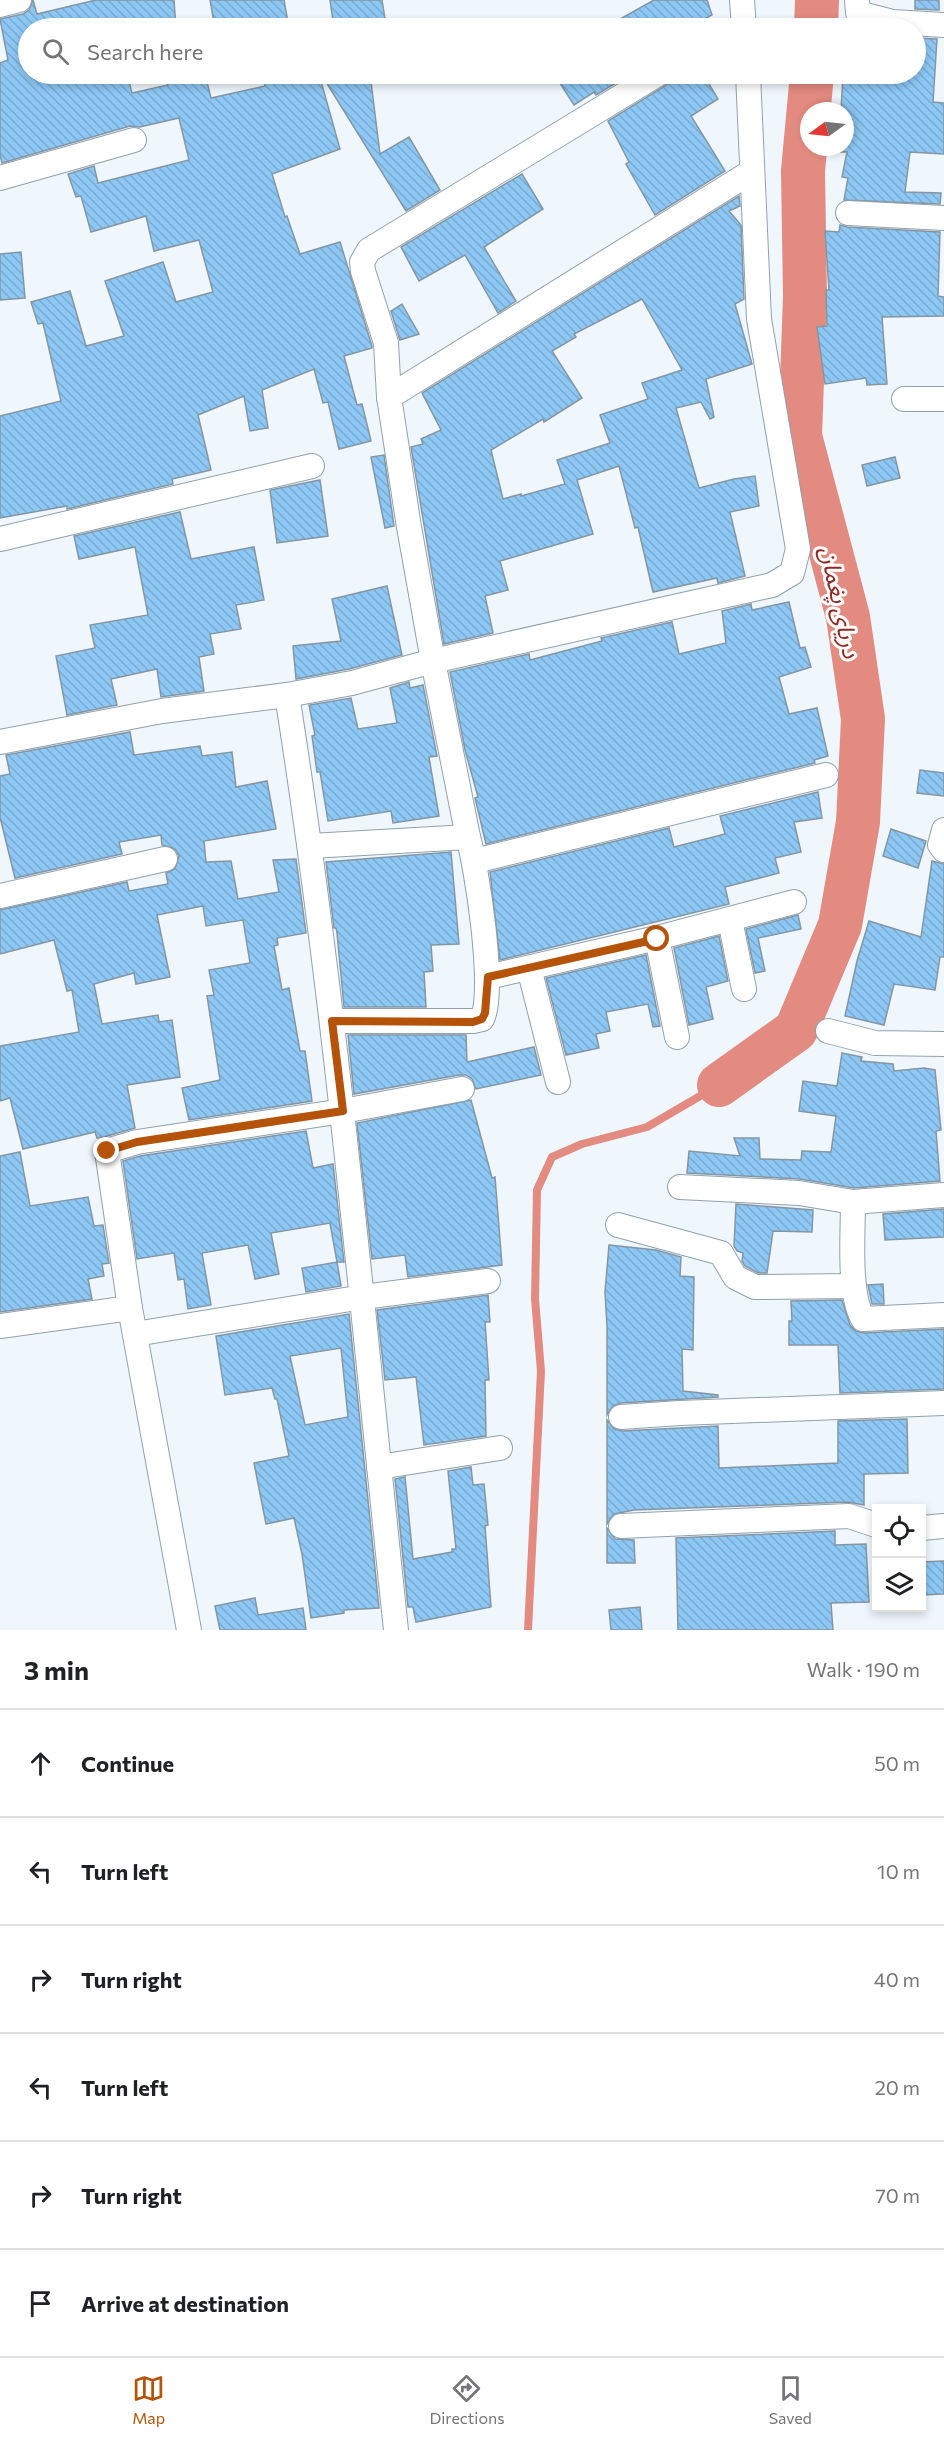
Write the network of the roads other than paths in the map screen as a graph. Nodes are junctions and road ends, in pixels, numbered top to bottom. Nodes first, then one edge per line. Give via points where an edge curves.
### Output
1 (19, 0) edge
2 (857, 0) edge
3 (0, 5) edge
4 (879, 18) edge
5 (926, 24) edge
6 (944, 25) edge
7 (642, 84) edge
8 (748, 84) edge
9 (134, 140) dead end
10 (751, 172) junction
11 (0, 178) edge
12 (848, 213) dead end
13 (944, 218) edge
14 (389, 397) junction
15 (904, 399) dead end
16 (944, 399) edge
17 (312, 466) dead end
18 (0, 539) edge
19 (433, 661) junction
20 (287, 694) junction
21 (0, 742) edge
22 (826, 775) dead end
23 (944, 830) edge
24 (468, 837) junction
25 (311, 846) junction
26 (944, 850) edge
27 (165, 859) dead end
28 (475, 861) junction
29 (0, 896) edge
30 (794, 902) dead end
31 (730, 920) junction
32 (657, 939) junction
33 (529, 968) junction
34 (488, 977) junction
35 (744, 989) dead end
36 (332, 1021) junction
37 (828, 1030) dead end
38 (677, 1037) dead end
39 (944, 1044) edge
40 (558, 1082) dead end
41 (462, 1089) dead end
42 (343, 1111) junction
43 (680, 1187) dead end
44 (944, 1195) edge
45 (853, 1202) junction
46 (618, 1226) dead end
47 (488, 1281) dead end
48 (854, 1286) junction
49 (363, 1297) junction
50 (130, 1308) junction
51 (944, 1315) edge
52 (0, 1326) edge
53 (135, 1334) junction
54 (944, 1403) edge
55 (621, 1418) dead end
56 (500, 1448) dead end
57 (379, 1467) junction
58 (872, 1524) edge
59 (621, 1526) dead end
60 (944, 1526) edge
61 (926, 1528) edge
62 (189, 1630) edge
63 (396, 1630) edge

1 - 3 street
2 - 4 street via 858,12
5 - 6 street
7 - 14 street via 369,250 362,262 363,271 386,343
8 - 10 street
9 - 11 street
10 - 14 street
10 - 19 street via 759,319 798,549 792,573 772,585
12 - 13 street
14 - 19 street
15 - 16 street
17 - 18 street
19 - 20 street via 352,683
19 - 24 street
20 - 21 street via 162,711
20 - 25 street
22 - 28 street
23 - 26 street via 940,845
24 - 25 street
24 - 28 street
25 - 36 street
27 - 29 street
28 - 34 street
30 - 31 street
31 - 32 street
31 - 35 street
32 - 33 street
32 - 38 street
33 - 34 street
33 - 40 street
34 - 36 street via 485,1013 473,1022
36 - 42 street
37 - 39 street via 875,1043
41 - 42 street
42 - 49 street
42 - 50 street via 137,1142 107,1151
43 - 45 street via 799,1193
44 - 45 street
45 - 48 street
46 - 48 street via 721,1253 735,1277 755,1287
47 - 49 street
48 - 51 street via 863,1319
49 - 53 street
49 - 57 street
50 - 52 street
50 - 53 street
53 - 62 street
54 - 55 street
56 - 57 street
57 - 63 street
58 - 59 street via 849,1516
60 - 61 street

